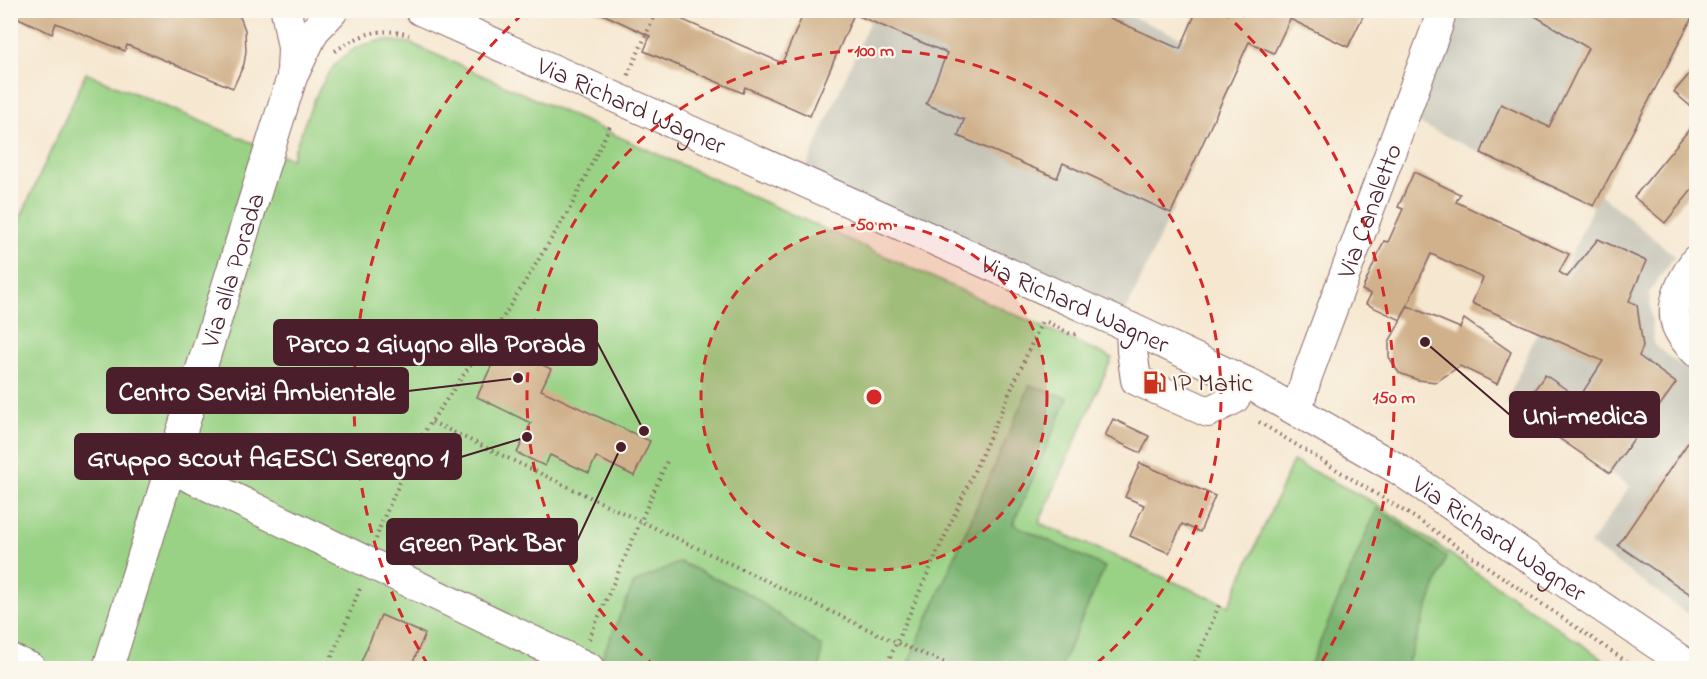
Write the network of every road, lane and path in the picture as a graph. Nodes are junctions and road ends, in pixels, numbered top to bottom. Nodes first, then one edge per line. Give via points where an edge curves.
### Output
1 (286, 10) edge
2 (299, 10) edge
3 (657, 10) edge
4 (333, 11) edge
5 (1440, 11) edge
6 (417, 24) edge
7 (327, 57) dead end
8 (292, 77) junction
9 (610, 114) junction
10 (621, 129) dead end
11 (1696, 260) edge
12 (1131, 328) junction
13 (1089, 337) dead end
14 (1696, 352) edge
15 (1240, 391) junction
16 (1297, 410) junction
17 (432, 422) junction
18 (667, 461) dead end
19 (171, 468) junction
20 (641, 520) junction
21 (370, 564) junction
22 (1220, 603) dead end
23 (897, 643) junction
24 (10, 658) edge
25 (581, 665) edge
26 (31, 669) edge
27 (108, 669) edge
28 (327, 669) edge
29 (885, 669) edge
30 (957, 669) edge
31 (1193, 669) edge
32 (1636, 669) edge
33 (1692, 669) edge

1 - 8 street, Via alla Porada via 293,48
2 - 4 street via 318,15
3 - 9 path
4 - 8 street, Via alla Porada via 314,31
5 - 16 street, Via Canaletto
6 - 7 path via 397,32 377,31 353,40
6 - 9 street, Via Richard Wagner
8 - 19 street, Via alla Porada
9 - 10 path
9 - 12 street, Via Richard Wagner
9 - 17 path via 571,207
11 - 14 street via 1679,290 1675,308 1676,324
12 - 15 street, Via Richard Wagner
12 - 15 street via 1136,380 1208,412
13 - 23 path via 1069,333 1043,319
15 - 16 street, Via Richard Wagner
15 - 32 path via 1264,426 1417,519
16 - 33 street, Via Richard Wagner via 1398,469
17 - 20 path
17 - 21 path via 420,438 381,524
18 - 20 path
19 - 21 street
19 - 27 street, Via alla Porada
20 - 23 path
20 - 25 path
21 - 25 street
21 - 28 path
22 - 31 path
23 - 29 path
23 - 30 path
24 - 26 street

